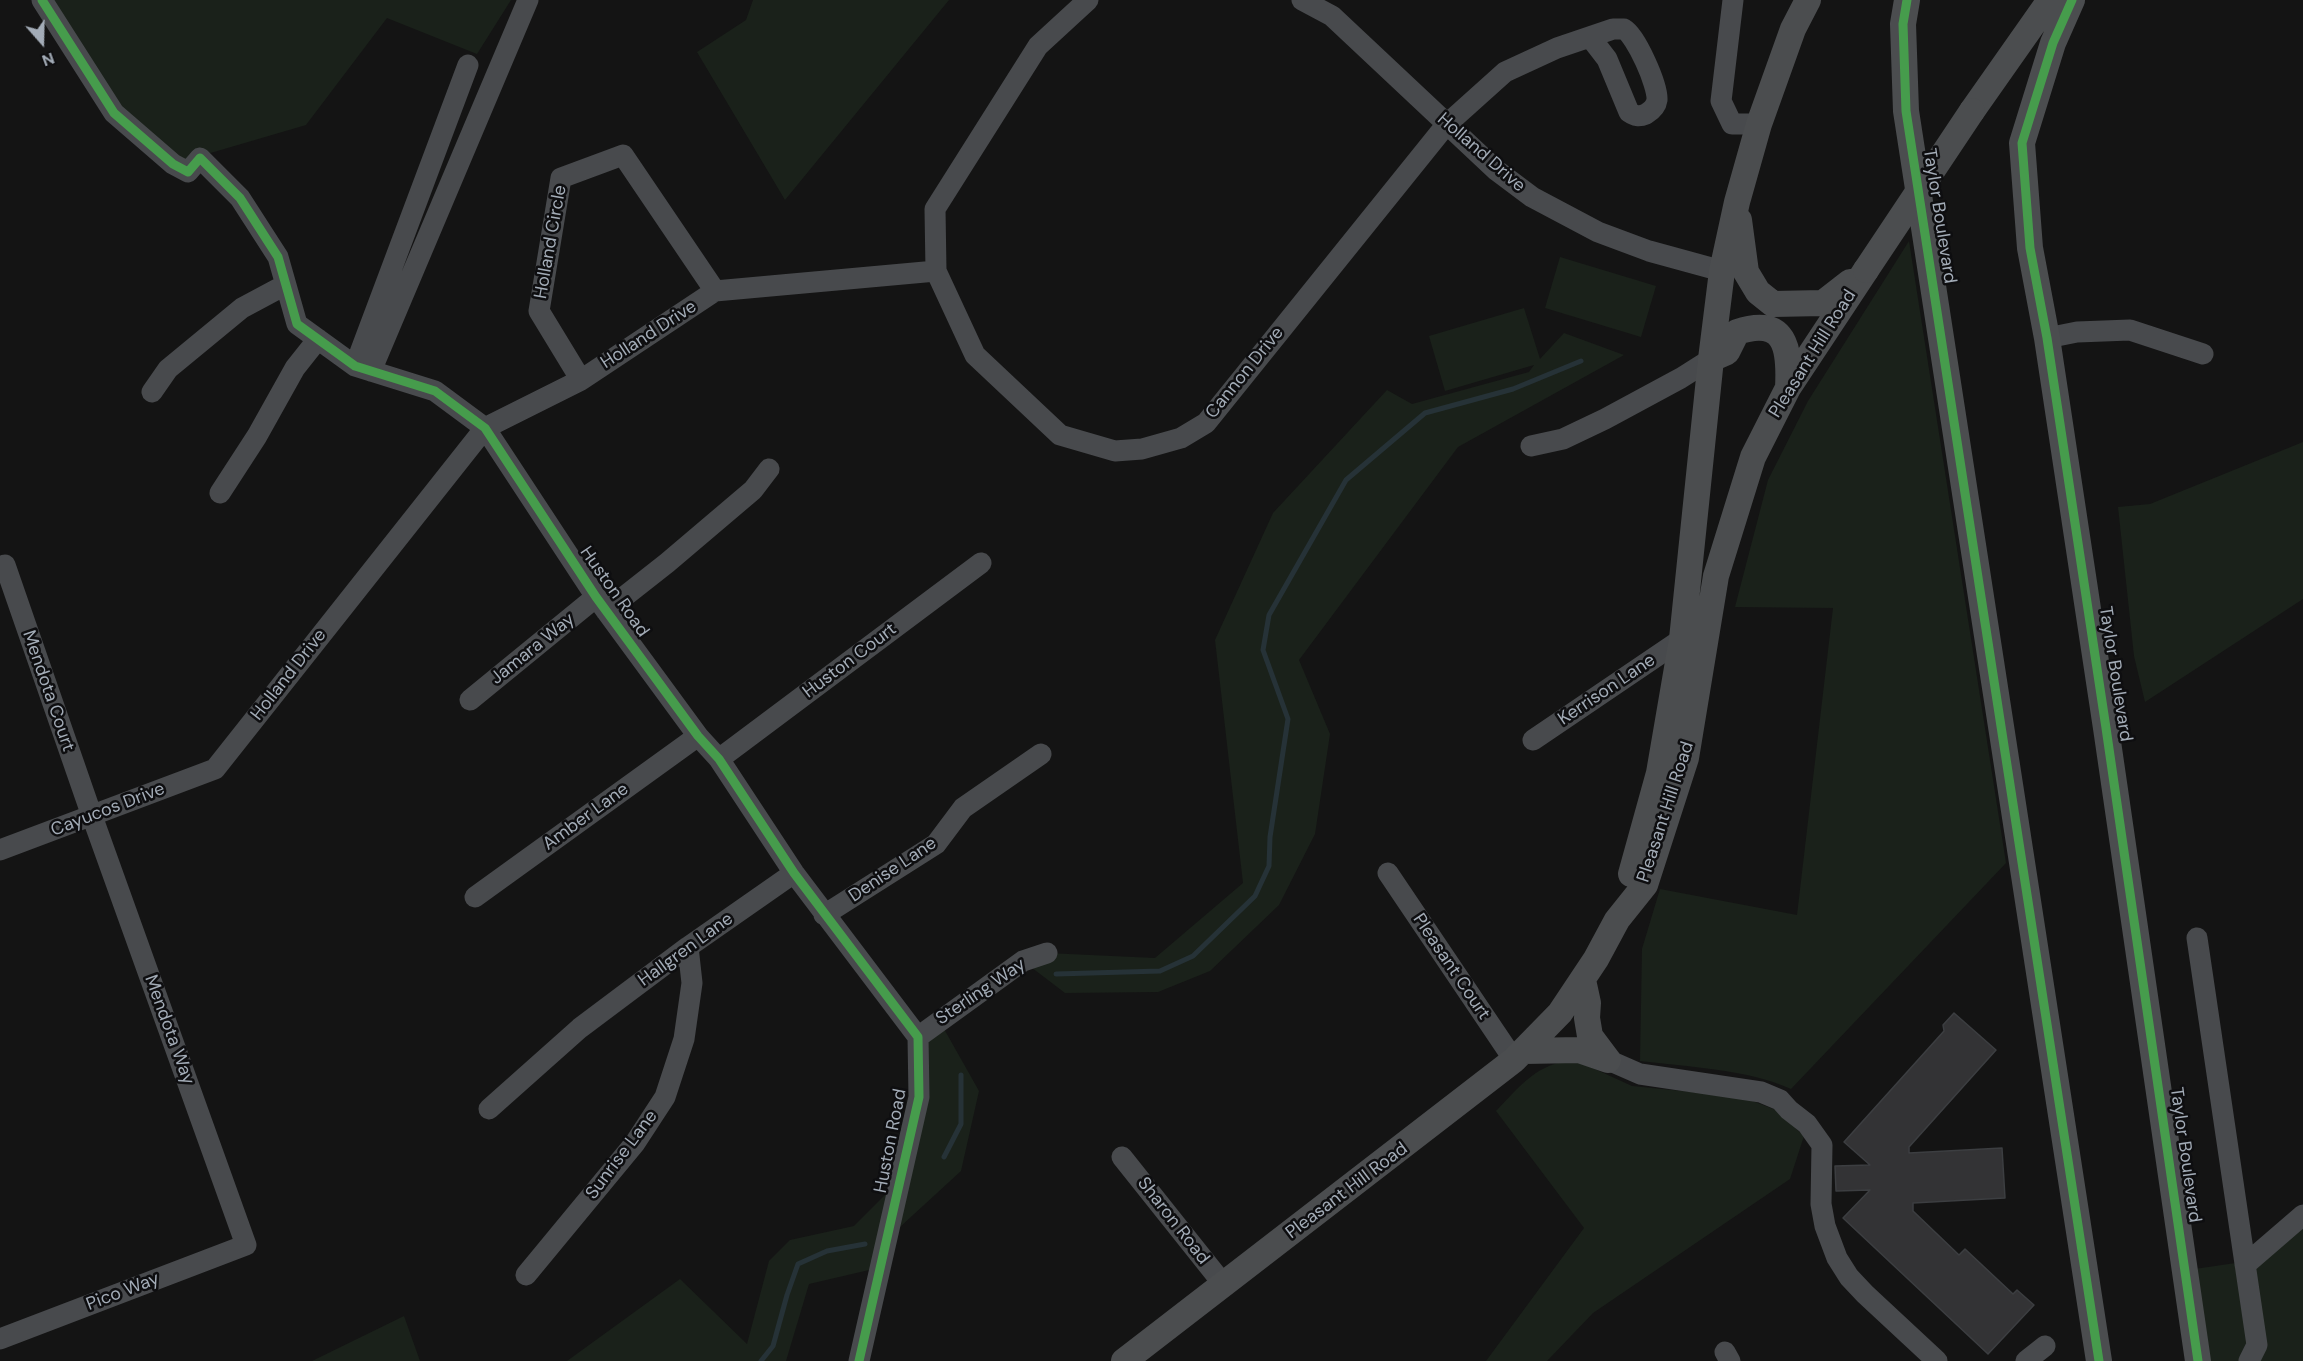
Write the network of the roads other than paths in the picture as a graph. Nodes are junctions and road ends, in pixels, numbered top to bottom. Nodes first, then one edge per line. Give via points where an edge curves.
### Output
1 (42, 0) edge
2 (528, 0) edge
3 (1088, 0) edge
4 (1302, 0) edge
5 (1733, 0) edge
6 (1808, 0) edge
7 (1906, 0) edge
8 (2050, 0) edge
9 (2072, 0) edge
10 (1590, 37) junction
11 (468, 65) dead end
12 (1759, 124) junction
13 (1446, 125) junction
14 (1737, 202) junction
15 (1866, 270) junction
16 (936, 271) junction
17 (1722, 271) junction
18 (285, 285) junction
19 (715, 291) junction
20 (2047, 338) junction
21 (318, 339) junction
22 (2203, 354) dead end
23 (1711, 358) junction
24 (363, 369) junction
25 (581, 380) junction
26 (1788, 388) junction
27 (152, 392) dead end
28 (485, 428) junction
29 (1531, 446) dead end
30 (769, 469) dead end
31 (220, 494) dead end
32 (981, 563) dead end
33 (5, 565) dead end
34 (601, 604) junction
35 (1682, 639) junction
36 (470, 700) dead end
37 (698, 736) junction
38 (1533, 740) dead end
39 (1041, 754) dead end
40 (719, 759) junction
41 (215, 769) joint
42 (92, 816) junction
43 (0, 850) edge
44 (794, 873) junction
45 (1388, 873) dead end
46 (475, 897) dead end
47 (824, 915) junction
48 (1617, 920) junction
49 (2197, 938) dead end
50 (688, 947) junction
51 (1047, 953) dead end
52 (1583, 980) junction
53 (918, 1037) junction
54 (1519, 1056) junction
55 (1608, 1060) junction
56 (489, 1109) dead end
57 (1122, 1157) dead end
58 (2303, 1215) edge
59 (246, 1245) joint
60 (2245, 1264) junction
61 (526, 1275) dead end
62 (1224, 1285) junction
63 (0, 1339) edge
64 (2045, 1346) dead end
65 (859, 1361) edge
66 (1124, 1361) edge
67 (1937, 1361) edge
68 (2026, 1361) edge
69 (2099, 1361) edge
70 (2198, 1361) edge
71 (2249, 1361) edge

1 - 18 street, Huston Road via 114,113 172,164 188,172 200,158 240,198 278,258
2 - 24 street
3 - 16 street via 1038,46 935,209
4 - 13 street, Holland Drive via 1332,16
5 - 12 street via 1721,101 1732,124
6 - 12 main road, Pleasant Hill Road via 1793,29
7 - 69 main road, Taylor Boulevard via 1906,111
8 - 15 main road, Pleasant Hill Road, bridge
9 - 20 main road, Taylor Boulevard via 2053,43 2022,143 2030,248
10 - 10 street, Cannon Drive via 1624,29 1635,40 1655,89 1657,98 1652,110 1640,116 1629,112 1607,59
10 - 13 street, Cannon Drive via 1506,72
11 - 24 street
12 - 14 main road, Pleasant Hill Road
13 - 16 street, Cannon Drive via 1206,423 1181,438 1142,449 1115,451 1060,435 975,355
13 - 17 street, Holland Drive via 1496,170 1546,205 1608,236
14 - 15 main road via 1746,272 1758,292 1773,304 1823,303
14 - 17 main road, Pleasant Hill Road
15 - 26 main road, Pleasant Hill Road
16 - 19 street, Holland Drive
17 - 23 main road, Pleasant Hill Road
18 - 21 street, Huston Road via 297,324
18 - 27 street via 242,308 168,369
19 - 25 street, Holland Drive
19 - 25 street, Holland Circle via 623,155 561,178 539,311
20 - 22 street via 2077,332 2130,330
20 - 70 main road, Taylor Boulevard
21 - 24 street, Huston Road
21 - 31 street via 295,368
23 - 26 main road via 1727,352 1737,332 1759,326 1770,329 1782,338 1788,354
23 - 29 street via 1605,419 1563,439
23 - 35 main road, Pleasant Hill Road
24 - 28 street, Huston Road via 435,392
25 - 28 street, Holland Drive
26 - 48 main road, Pleasant Hill Road via 1753,457 1716,576 1686,758 1645,885
28 - 34 street, Huston Road
28 - 41 street, Holland Drive
30 - 34 street, Jamara Way via 753,490 667,563
32 - 40 street, Huston Court
33 - 42 street, Mendota Court
34 - 36 street, Jamara Way
34 - 37 street, Huston Road
35 - 38 street, Kerrison Lane
35 - 48 main road, Pleasant Hill Road via 1659,773
37 - 40 street, Huston Road
37 - 46 street, Amber Lane
39 - 47 street, Denise Lane via 963,808 936,844
40 - 44 street, Huston Road
41 - 42 street, Cayucos Drive
42 - 43 street, Cayucos Drive
42 - 59 street, Mendota Way
44 - 47 street, Huston Road
44 - 50 street, Hallgren Lane
45 - 54 street, Pleasant Court
47 - 53 street, Huston Road
48 - 52 main road, Pleasant Hill Road
49 - 60 street
50 - 56 street, Hallgren Lane via 580,1028
50 - 61 street, Sunrise Lane via 691,994 684,1039 665,1097 635,1143
51 - 53 street, Sterling Way via 1023,961
52 - 54 main road, Pleasant Hill Road via 1560,1012
52 - 55 main road via 1590,1036
53 - 65 street, Huston Road via 920,1097
54 - 55 main road via 1579,1050
54 - 62 main road, Pleasant Hill Road
55 - 67 street via 1640,1074 1761,1092 1780,1100 1807,1124 1822,1145 1821,1204 1837,1258 1849,1277
57 - 62 street, Sharon Road
58 - 60 street
59 - 63 street, Pico Way
60 - 71 street via 2257,1345
62 - 66 main road, Pleasant Hill Road
64 - 68 street

